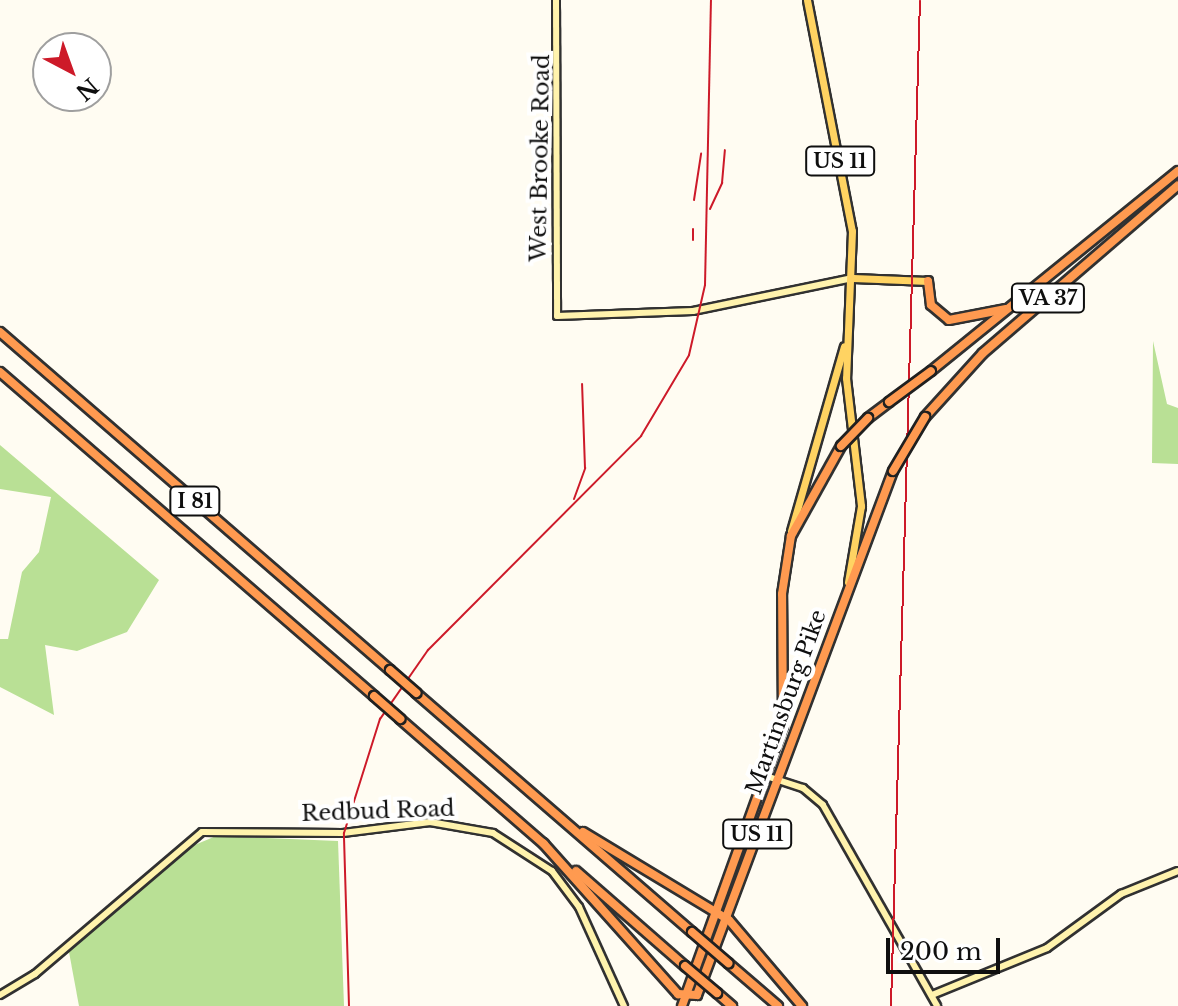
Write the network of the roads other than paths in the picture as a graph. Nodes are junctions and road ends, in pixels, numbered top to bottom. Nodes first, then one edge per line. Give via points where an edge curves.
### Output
1 (556, 0) edge
2 (807, 0) edge
3 (1178, 171) edge
4 (1178, 185) edge
5 (1117, 223) junction
6 (853, 278) junction
7 (928, 281) joint
8 (849, 325) junction
9 (0, 332) edge
10 (0, 372) edge
11 (788, 548) junction
12 (846, 591) junction
13 (766, 776) junction
14 (777, 779) junction
15 (561, 819) junction
16 (543, 843) junction
17 (1178, 871) edge
18 (729, 876) junction
19 (741, 878) junction
20 (696, 899) junction
21 (717, 911) junction
22 (727, 919) junction
23 (741, 932) junction
24 (700, 991) junction
25 (0, 995) edge
26 (932, 995) junction
27 (683, 1003) edge
28 (624, 1006) edge
29 (695, 1006) edge
30 (732, 1006) edge
31 (778, 1006) edge
32 (802, 1006) edge
33 (937, 1006) edge

1 - 6 street, West Brooke Road via 557,316 693,311
2 - 6 main road, US 11 via 847,192
3 - 5 highway, VA 37
4 - 12 highway, VA 37, bridge via 969,366 925,417 893,471
5 - 7 highway via 985,318 944,318 931,305
5 - 11 highway, VA 37, bridge via 868,418 810,491
6 - 7 main road
6 - 8 main road, US 11
8 - 11 main road, US 11
8 - 12 main road, US 11 via 847,390 861,506
9 - 15 highway, I 81, bridge
10 - 16 highway, I 81, bridge
11 - 13 highway, Martinsburg Pike / US 11 via 782,607 787,698
12 - 14 highway, Martinsburg Pike / US 11
13 - 14 street
13 - 18 highway, Martinsburg Pike / US 11
14 - 19 highway, Martinsburg Pike / US 11
14 - 26 street via 823,805
15 - 20 highway
15 - 31 highway, I 81, bridge
16 - 27 highway
16 - 30 highway, I 81, bridge
17 - 26 street via 1121,894 1047,948
18 - 20 highway via 716,896
18 - 21 highway, Martinsburg Pike / US 11
19 - 22 highway, Martinsburg Pike / US 11
19 - 23 highway via 734,915
20 - 21 highway
21 - 22 highway
21 - 27 highway, Martinsburg Pike / US 11
22 - 23 highway
22 - 24 highway, Martinsburg Pike / US 11
23 - 32 highway
24 - 27 highway
24 - 29 main road, Martinsburg Pike / US 11
25 - 28 street, Redbud Road via 35,974 202,832 343,833 430,822 493,833 552,871 579,907
26 - 33 street

